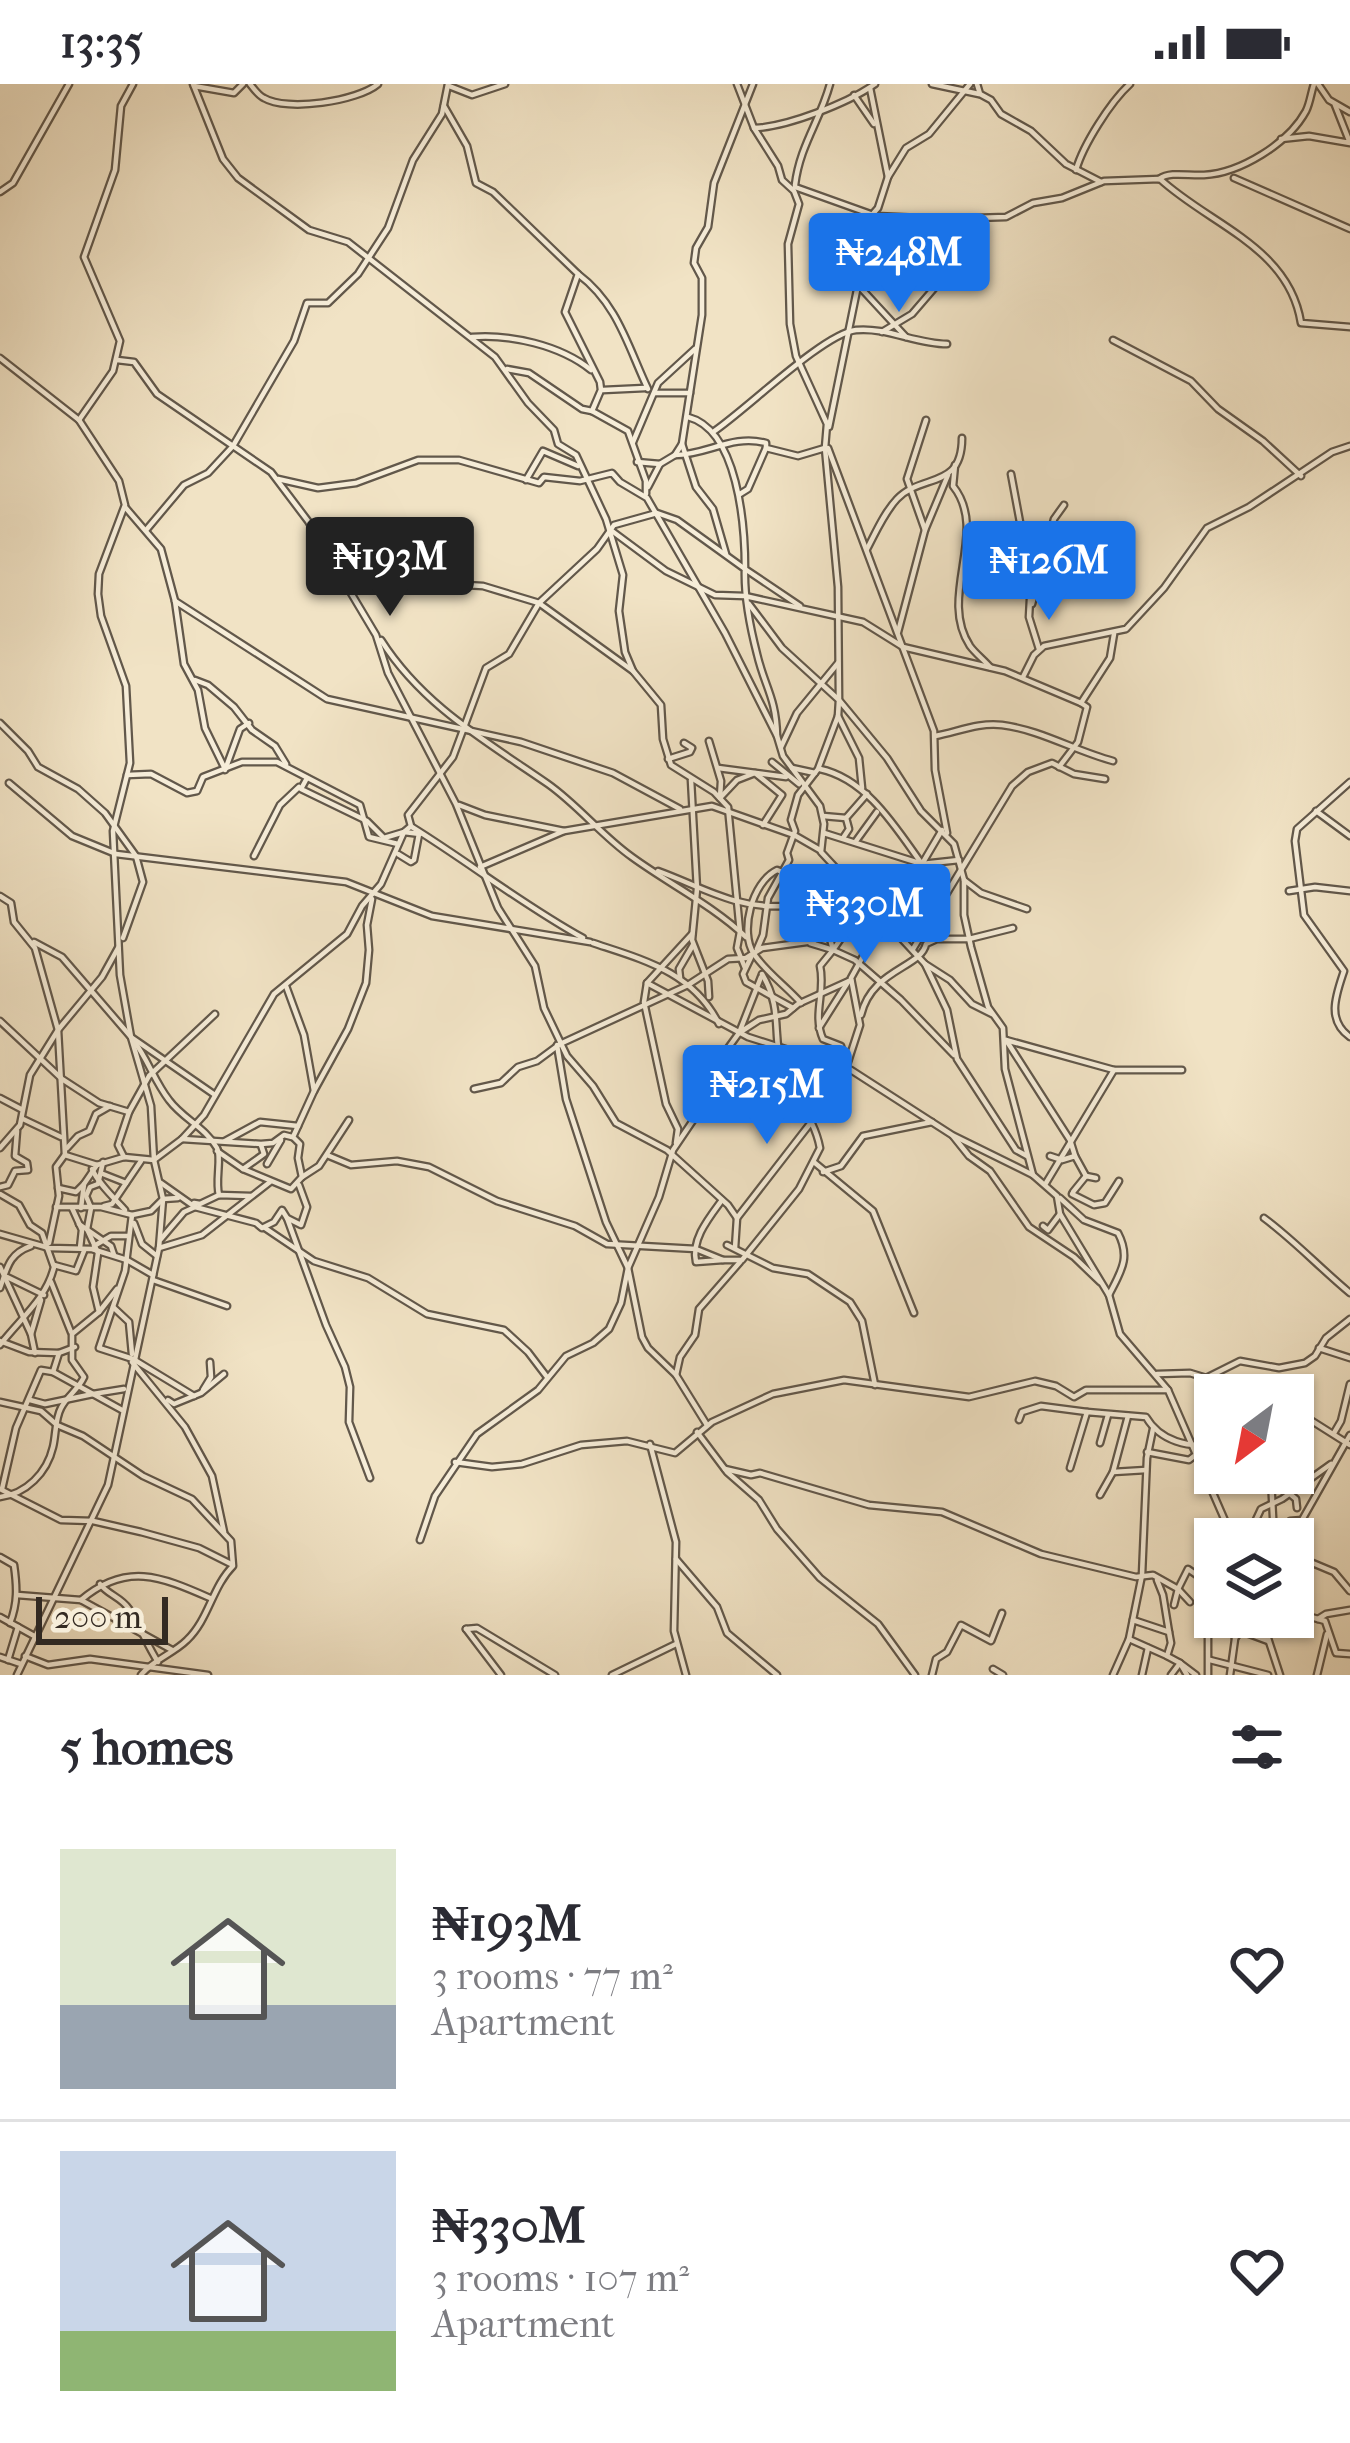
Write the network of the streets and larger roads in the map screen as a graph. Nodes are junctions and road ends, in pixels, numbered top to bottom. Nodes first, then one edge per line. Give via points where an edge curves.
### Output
1 (70, 84) edge
2 (133, 84) edge
3 (246, 84) edge
4 (378, 84) edge
5 (506, 84) edge
6 (736, 84) edge
7 (753, 84) edge
8 (830, 84) edge
9 (932, 84) edge
10 (973, 84) edge
11 (1130, 84) edge
12 (1316, 84) edge
13 (194, 85) edge
14 (448, 85) edge
15 (873, 86) edge
16 (965, 92) junction
17 (980, 94) junction
18 (854, 95) junction
19 (746, 104) junction
20 (1335, 105) junction
21 (445, 106) junction
22 (824, 107) junction
23 (1350, 112) edge
24 (754, 128) junction
25 (878, 128) junction
26 (1281, 139) junction
27 (1076, 170) junction
28 (888, 178) junction
29 (1159, 178) junction
30 (1234, 178) dead end
31 (1101, 182) junction
32 (795, 189) junction
33 (0, 192) edge
34 (870, 214) junction
35 (1350, 229) edge
36 (369, 258) junction
37 (956, 264) dead end
38 (578, 274) junction
39 (858, 285) junction
40 (895, 324) junction
41 (1350, 327) edge
42 (848, 332) junction
43 (881, 332) junction
44 (469, 337) junction
45 (907, 337) junction
46 (1113, 340) dead end
47 (947, 344) dead end
48 (695, 348) junction
49 (0, 358) edge
50 (117, 360) junction
51 (799, 362) junction
52 (504, 368) junction
53 (595, 374) junction
54 (648, 389) junction
55 (601, 390) junction
56 (690, 392) junction
57 (656, 394) junction
58 (592, 411) junction
59 (687, 417) junction
60 (79, 420) junction
61 (926, 420) dead end
62 (713, 432) junction
63 (827, 432) junction
64 (962, 438) dead end
65 (633, 442) junction
66 (720, 442) junction
67 (682, 444) junction
68 (825, 445) junction
69 (233, 446) junction
70 (1350, 446) edge
71 (766, 448) junction
72 (675, 455) junction
73 (686, 455) junction
74 (637, 462) junction
75 (660, 464) junction
76 (955, 465) junction
77 (583, 468) junction
78 (1011, 474) dead end
79 (948, 475) junction
80 (1301, 476) junction
81 (278, 479) junction
82 (526, 479) junction
83 (589, 480) junction
84 (910, 490) junction
85 (740, 494) junction
86 (646, 495) junction
87 (1064, 505) dead end
88 (125, 507) junction
89 (657, 513) junction
90 (147, 529) junction
91 (925, 530) junction
92 (609, 532) junction
93 (326, 549) junction
94 (866, 551) junction
95 (727, 557) junction
96 (745, 569) junction
97 (697, 584) junction
98 (746, 598) junction
99 (175, 601) junction
100 (539, 603) junction
101 (800, 606) junction
102 (1029, 615) junction
103 (837, 616) junction
104 (898, 632) junction
105 (1114, 634) junction
106 (376, 635) junction
107 (903, 647) junction
108 (1039, 649) junction
109 (839, 662) junction
110 (990, 667) junction
111 (633, 671) junction
112 (190, 677) junction
113 (1022, 678) junction
114 (821, 683) junction
115 (839, 700) junction
116 (1081, 703) junction
117 (409, 715) junction
118 (838, 716) junction
119 (0, 723) edge
120 (249, 723) junction
121 (465, 729) junction
122 (777, 736) junction
123 (935, 736) junction
124 (710, 741) dead end
125 (684, 743) dead end
126 (696, 746) dead end
127 (1072, 746) junction
128 (782, 747) junction
129 (686, 756) junction
130 (668, 759) junction
131 (1113, 761) dead end
132 (772, 762) dead end
133 (288, 766) junction
134 (1059, 767) junction
135 (718, 768) junction
136 (792, 768) junction
137 (225, 770) junction
138 (816, 771) junction
139 (755, 773) junction
140 (128, 775) junction
141 (439, 777) junction
142 (786, 777) junction
143 (307, 778) junction
144 (1105, 778) dead end
145 (692, 780) junction
146 (1350, 782) edge
147 (9, 784) dead end
148 (299, 787) junction
149 (804, 787) junction
150 (864, 791) junction
151 (720, 798) junction
152 (456, 804) junction
153 (693, 808) junction
154 (680, 809) junction
155 (729, 810) junction
156 (878, 810) junction
157 (1316, 811) junction
158 (823, 816) junction
159 (846, 818) junction
160 (367, 820) junction
161 (594, 824) junction
162 (763, 825) junction
163 (113, 826) junction
164 (411, 826) junction
165 (404, 832) junction
166 (564, 832) junction
167 (945, 832) junction
168 (824, 833) junction
169 (421, 834) junction
170 (794, 836) junction
171 (1350, 836) edge
172 (385, 838) junction
173 (843, 838) junction
174 (856, 842) junction
175 (397, 849) junction
176 (820, 850) junction
177 (116, 854) junction
178 (136, 856) junction
179 (254, 856) dead end
180 (959, 860) junction
181 (922, 864) junction
182 (962, 868) junction
183 (481, 869) junction
184 (650, 869) junction
185 (785, 872) junction
186 (845, 877) junction
187 (964, 880) junction
188 (817, 884) junction
189 (1303, 889) junction
190 (697, 890) junction
191 (1288, 891) dead end
192 (1350, 891) edge
193 (833, 892) junction
194 (375, 894) junction
195 (0, 896) edge
196 (863, 898) junction
197 (696, 900) junction
198 (736, 903) junction
199 (751, 905) junction
200 (766, 907) junction
201 (1027, 909) dead end
202 (883, 920) junction
203 (829, 925) junction
204 (849, 927) junction
205 (1013, 928) dead end
206 (513, 932) junction
207 (692, 934) junction
208 (743, 934) junction
209 (969, 939) junction
210 (32, 941) junction
211 (590, 942) junction
212 (807, 942) junction
213 (120, 944) junction
214 (694, 945) junction
215 (762, 948) junction
216 (913, 949) junction
217 (833, 950) junction
218 (753, 954) junction
219 (743, 958) junction
220 (923, 961) junction
221 (761, 962) junction
222 (857, 962) junction
223 (661, 968) junction
224 (745, 968) junction
225 (705, 974) junction
226 (762, 974) junction
227 (680, 981) junction
228 (850, 981) junction
229 (879, 981) junction
230 (647, 983) junction
231 (688, 985) junction
232 (286, 986) junction
233 (758, 990) junction
234 (92, 991) junction
235 (669, 993) junction
236 (819, 996) junction
237 (773, 997) junction
238 (707, 1000) junction
239 (644, 1002) junction
240 (800, 1003) junction
241 (793, 1008) junction
242 (214, 1014) dead end
243 (992, 1014) junction
244 (778, 1015) junction
245 (0, 1021) edge
246 (860, 1021) junction
247 (719, 1024) junction
248 (819, 1028) junction
249 (58, 1030) junction
250 (740, 1033) junction
251 (131, 1037) junction
252 (1350, 1037) edge
253 (1006, 1040) junction
254 (558, 1045) junction
255 (780, 1048) junction
256 (41, 1059) junction
257 (957, 1060) junction
258 (167, 1061) junction
259 (846, 1068) junction
260 (1114, 1070) junction
261 (1182, 1070) dead end
262 (154, 1071) junction
263 (62, 1079) junction
264 (145, 1081) junction
265 (474, 1089) dead end
266 (314, 1091) junction
267 (215, 1095) junction
268 (0, 1098) edge
269 (110, 1106) junction
270 (129, 1112) junction
271 (22, 1114) junction
272 (349, 1120) dead end
273 (813, 1121) junction
274 (197, 1122) junction
275 (933, 1122) junction
276 (298, 1126) junction
277 (17, 1131) junction
278 (3, 1135) edge
279 (952, 1135) junction
280 (284, 1136) junction
281 (61, 1137) junction
282 (293, 1137) junction
283 (182, 1139) junction
284 (1070, 1140) junction
285 (210, 1142) junction
286 (224, 1142) junction
287 (676, 1143) junction
288 (261, 1144) junction
289 (0, 1148) edge
290 (217, 1150) junction
291 (66, 1152) junction
292 (264, 1154) junction
293 (328, 1154) junction
294 (672, 1155) junction
295 (1050, 1156) dead end
296 (1076, 1156) junction
297 (124, 1157) junction
298 (1029, 1158) junction
299 (154, 1160) junction
300 (1062, 1160) junction
301 (141, 1161) junction
302 (815, 1163) junction
303 (267, 1164) junction
304 (98, 1167) junction
305 (243, 1169) junction
306 (823, 1172) junction
307 (1033, 1175) junction
308 (1086, 1177) junction
309 (261, 1178) junction
310 (1096, 1178) dead end
311 (301, 1179) junction
312 (1119, 1181) dead end
313 (126, 1183) junction
314 (161, 1183) junction
315 (270, 1183) junction
316 (84, 1184) junction
317 (98, 1184) junction
318 (1045, 1184) junction
319 (58, 1188) junction
320 (0, 1190) edge
321 (1072, 1194) junction
322 (219, 1195) junction
323 (251, 1196) junction
324 (1057, 1196) junction
325 (115, 1197) junction
326 (178, 1198) junction
327 (163, 1199) junction
328 (722, 1200) junction
329 (1067, 1202) junction
330 (192, 1205) junction
331 (56, 1207) junction
332 (72, 1207) junction
333 (101, 1207) junction
334 (81, 1208) junction
335 (91, 1208) junction
336 (1059, 1211) junction
337 (226, 1215) junction
338 (130, 1216) junction
339 (1264, 1217) dead end
340 (287, 1218) junction
341 (737, 1218) junction
342 (1084, 1220) junction
343 (79, 1224) junction
344 (1043, 1226) dead end
345 (265, 1228) junction
346 (87, 1229) junction
347 (0, 1234) edge
348 (128, 1236) junction
349 (37, 1244) junction
350 (160, 1244) junction
351 (617, 1245) junction
352 (728, 1245) dead end
353 (99, 1246) junction
354 (638, 1246) junction
355 (49, 1248) junction
356 (83, 1248) junction
357 (735, 1248) junction
358 (696, 1249) junction
359 (298, 1251) junction
360 (114, 1256) junction
361 (158, 1257) junction
362 (744, 1258) junction
363 (127, 1260) junction
364 (723, 1260) junction
365 (54, 1265) junction
366 (2, 1268) edge
367 (628, 1268) junction
368 (7, 1277) junction
369 (153, 1277) junction
370 (51, 1282) junction
371 (1104, 1286) junction
372 (0, 1288) edge
373 (116, 1289) junction
374 (1350, 1293) edge
375 (1109, 1295) junction
376 (43, 1296) junction
377 (227, 1306) dead end
378 (113, 1307) junction
379 (99, 1312) junction
380 (914, 1313) dead end
381 (22, 1316) junction
382 (1350, 1318) edge
383 (31, 1334) junction
384 (72, 1334) junction
385 (1, 1343) edge
386 (74, 1347) junction
387 (1319, 1348) junction
388 (35, 1352) junction
389 (59, 1353) junction
390 (1350, 1358) edge
391 (133, 1361) junction
392 (211, 1362) dead end
393 (53, 1372) junction
394 (224, 1374) dead end
395 (1155, 1374) junction
396 (1213, 1374) edge
397 (676, 1375) junction
398 (1194, 1376) edge
399 (547, 1377) junction
400 (1350, 1384) edge
401 (874, 1385) junction
402 (79, 1387) junction
403 (127, 1389) junction
404 (1168, 1390) junction
405 (201, 1393) junction
406 (93, 1394) junction
407 (159, 1395) junction
408 (194, 1396) junction
409 (69, 1399) junction
410 (0, 1402) edge
411 (28, 1403) junction
412 (122, 1409) junction
413 (1087, 1412) junction
414 (1108, 1415) junction
415 (1128, 1415) junction
416 (1019, 1420) dead end
417 (1314, 1421) edge
418 (57, 1425) junction
419 (707, 1425) junction
420 (1153, 1429) junction
421 (698, 1432) junction
422 (1334, 1433) junction
423 (1349, 1441) edge
424 (1100, 1442) dead end
425 (650, 1444) junction
426 (1194, 1446) edge
427 (1194, 1449) edge
428 (1148, 1452) junction
429 (1194, 1453) edge
430 (115, 1457) junction
431 (455, 1462) junction
432 (1331, 1464) junction
433 (1070, 1468) dead end
434 (725, 1469) junction
435 (1146, 1470) junction
436 (1113, 1472) junction
437 (1314, 1476) edge
438 (370, 1478) dead end
439 (0, 1493) edge
440 (1271, 1494) edge
441 (1288, 1494) joint
442 (1100, 1495) dead end
443 (12, 1496) junction
444 (1271, 1504) junction
445 (1297, 1508) dead end
446 (1257, 1518) edge
447 (1272, 1518) edge
448 (1303, 1518) edge
449 (93, 1521) junction
450 (224, 1532) junction
451 (420, 1540) dead end
452 (0, 1557) edge
453 (676, 1558) junction
454 (1314, 1564) edge
455 (233, 1566) junction
456 (1194, 1573) edge
457 (1142, 1575) junction
458 (1154, 1575) junction
459 (100, 1584) junction
460 (1178, 1589) junction
461 (1350, 1591) edge
462 (17, 1595) junction
463 (210, 1598) junction
464 (53, 1599) junction
465 (81, 1600) junction
466 (1190, 1602) dead end
467 (1174, 1605) dead end
468 (1350, 1610) edge
469 (1002, 1612) dead end
470 (0, 1617) edge
471 (1314, 1618) edge
472 (1318, 1619) junction
473 (1133, 1620) junction
474 (10, 1623) junction
475 (18, 1628) junction
476 (142, 1632) junction
477 (1169, 1632) junction
478 (1327, 1634) junction
479 (36, 1636) junction
480 (1208, 1638) edge
481 (1235, 1638) edge
482 (1260, 1638) edge
483 (1267, 1638) edge
484 (1129, 1639) junction
485 (1268, 1641) junction
486 (676, 1643) junction
487 (1148, 1648) junction
488 (172, 1650) junction
489 (1350, 1654) edge
490 (25, 1656) junction
491 (1167, 1656) junction
492 (0, 1657) edge
493 (157, 1659) junction
494 (8, 1660) junction
495 (1208, 1660) junction
496 (21, 1664) junction
497 (1180, 1664) junction
498 (148, 1666) junction
499 (1234, 1666) junction
500 (164, 1669) junction
501 (994, 1669) dead end
502 (17, 1675) edge
503 (141, 1675) edge
504 (170, 1675) edge
505 (208, 1675) edge
506 (501, 1675) edge
507 (555, 1675) edge
508 (613, 1675) edge
509 (686, 1675) edge
510 (777, 1675) edge
511 (914, 1675) edge
512 (932, 1675) edge
513 (1003, 1675) edge
514 (1113, 1675) edge
515 (1142, 1675) edge
516 (1171, 1675) edge
517 (1186, 1675) edge
518 (1196, 1675) edge
519 (1208, 1675) edge
520 (1230, 1675) edge
521 (1268, 1675) edge
522 (1280, 1675) edge
523 (1317, 1675) edge

1 - 33 street via 14,183
2 - 50 street via 121,106 115,170 84,256 120,341
3 - 4 street via 266,100 292,103 356,99
3 - 13 street via 234,93
5 - 14 street via 472,95
6 - 19 street
7 - 19 street
8 - 22 street
9 - 16 street
10 - 16 street
10 - 17 street
11 - 27 street via 1109,105
12 - 20 street
12 - 26 street via 1305,114
13 - 36 street via 238,178 294,222
14 - 21 street
15 - 18 street
15 - 25 street
16 - 17 street
16 - 28 street via 929,134 905,148
17 - 27 street
18 - 22 street
18 - 25 street
19 - 24 street
19 - 48 street via 696,248 702,315
20 - 23 street
20 - 26 street via 1350,143
21 - 36 street
21 - 38 street via 476,183
22 - 24 street
22 - 32 street via 799,158
24 - 32 street
25 - 28 street
26 - 29 street via 1240,167
27 - 31 street
28 - 34 street
29 - 31 street
29 - 41 street via 1269,260 1289,284 1301,323
30 - 35 street
31 - 34 street via 1006,217
32 - 34 street
32 - 51 street via 800,204 788,244
34 - 39 street via 848,250
36 - 44 street
36 - 69 street via 328,303 307,303
37 - 40 street
38 - 53 street via 565,312
38 - 54 street via 613,310
39 - 40 street
39 - 42 street
40 - 43 street
40 - 45 street
42 - 43 street
42 - 51 street
42 - 63 street
43 - 45 street
44 - 52 street
44 - 53 street via 512,336
45 - 47 street
46 - 80 street via 1190,381
48 - 56 street
48 - 57 street
49 - 60 street
50 - 60 street
50 - 69 street via 134,362 157,394
51 - 62 street
51 - 63 street
52 - 58 street via 529,373
52 - 77 street
53 - 55 street
54 - 55 street
54 - 57 street
55 - 58 street
56 - 57 street
56 - 59 street
57 - 65 street
58 - 65 street via 624,427
59 - 62 street
59 - 67 street
60 - 88 street
61 - 84 street
62 - 66 street
63 - 68 street
64 - 76 street
65 - 74 street
66 - 71 street via 755,440
66 - 73 street
66 - 85 street
67 - 72 street
67 - 73 street
68 - 71 street via 798,457
68 - 94 street
68 - 103 street
69 - 81 street
69 - 90 street
70 - 80 street
71 - 85 street
72 - 73 street
72 - 75 street
73 - 95 street
74 - 75 street
74 - 86 street
75 - 86 street
76 - 79 street
76 - 110 street via 953,486 967,512 957,587 963,624
77 - 82 street via 543,451
77 - 83 street
78 - 102 street via 1031,580
79 - 84 street
79 - 91 street
80 - 105 street via 1207,528 1164,588
81 - 82 street via 318,488 418,460 459,460
81 - 93 street
82 - 83 street
83 - 86 street via 612,473
83 - 92 street
84 - 91 street
84 - 94 street
85 - 96 street
86 - 89 street
87 - 102 street
88 - 90 street
88 - 140 street via 98,593 124,675
89 - 92 street
89 - 95 street via 684,522
89 - 97 street
90 - 99 street
91 - 104 street
92 - 97 street
92 - 100 street
92 - 111 street via 623,575 619,621
93 - 100 street via 371,572 431,575
93 - 106 street
94 - 104 street
95 - 96 street
96 - 98 street
96 - 101 street
97 - 98 street
97 - 122 street
98 - 101 street
98 - 114 street via 782,648
98 - 122 street via 776,701
99 - 112 street
99 - 117 street via 327,699
100 - 111 street
100 - 121 street via 509,654 482,675
101 - 103 street
102 - 108 street
103 - 107 street via 874,626
103 - 109 street
104 - 107 street
105 - 108 street
105 - 116 street via 1110,658
106 - 117 street
106 - 121 street via 396,665
107 - 110 street
107 - 123 street
108 - 113 street
109 - 114 street
109 - 115 street
110 - 113 street
111 - 130 street via 661,705
112 - 120 street
112 - 137 street
113 - 116 street
114 - 115 street
114 - 128 street
115 - 118 street
115 - 167 street
116 - 127 street via 1087,707
117 - 121 street
117 - 141 street
118 - 138 street
118 - 150 street via 859,758
119 - 163 street via 38,767 78,789
120 - 133 street
120 - 137 street
121 - 141 street
121 - 154 street via 581,761
121 - 161 street
122 - 128 street
123 - 127 street via 1004,725
123 - 167 street
124 - 135 street
125 - 129 street via 692,748
126 - 129 street
127 - 131 street
127 - 134 street
128 - 136 street
129 - 130 street
130 - 145 street
132 - 142 street
133 - 137 street via 246,761
133 - 143 street
134 - 144 street
134 - 182 street via 1028,772 1012,787
135 - 139 street
135 - 151 street
136 - 138 street
136 - 149 street
137 - 140 street via 187,793 151,774
138 - 149 street
138 - 150 street via 839,773
139 - 142 street
139 - 151 street
139 - 162 street via 782,795
140 - 163 street
141 - 152 street
141 - 164 street via 408,815
142 - 149 street
143 - 148 street
143 - 160 street via 360,805
145 - 151 street
145 - 153 street
146 - 157 street
147 - 177 street via 72,836
148 - 160 street
148 - 179 street via 280,805
149 - 158 street
149 - 170 street via 791,820
150 - 156 street
150 - 159 street
151 - 155 street
152 - 166 street
152 - 183 street
153 - 154 street
153 - 155 street
153 - 190 street
154 - 161 street
155 - 162 street
155 - 198 street
156 - 174 street
156 - 181 street
157 - 171 street
157 - 189 street via 1294,841
158 - 159 street
158 - 168 street
159 - 173 street
160 - 172 street via 369,837
161 - 166 street
161 - 184 street
162 - 170 street
163 - 177 street
163 - 178 street
164 - 165 street
164 - 169 street
165 - 169 street
165 - 172 street
165 - 175 street
166 - 183 street
167 - 180 street
167 - 181 street
168 - 173 street
168 - 176 street
169 - 175 street via 414,860
169 - 183 street
170 - 176 street
170 - 185 street
172 - 175 street
173 - 174 street
174 - 181 street
175 - 194 street
176 - 186 street
177 - 178 street
177 - 213 street
178 - 194 street via 346,882
178 - 213 street via 143,882
180 - 181 street
180 - 182 street
181 - 196 street
182 - 187 street
182 - 216 street
183 - 206 street
183 - 211 street
184 - 190 street
184 - 197 street
185 - 188 street
185 - 199 street via 765,876
185 - 200 street
186 - 193 street
186 - 196 street
187 - 201 street
187 - 209 street
188 - 193 street
188 - 200 street via 784,907
189 - 191 street
189 - 192 street
189 - 252 street via 1304,915 1344,971 1334,1004 1336,1023
190 - 197 street
190 - 198 street
193 - 203 street
194 - 206 street
194 - 232 street via 342,940
194 - 266 street via 366,983
195 - 210 street
196 - 202 street
196 - 204 street
197 - 207 street
197 - 208 street
198 - 199 street
198 - 208 street
199 - 200 street
199 - 208 street
200 - 218 street
202 - 216 street
202 - 222 street
203 - 204 street
203 - 212 street
203 - 217 street
204 - 217 street
205 - 209 street
206 - 211 street
206 - 254 street via 535,966
207 - 214 street
207 - 223 street
208 - 218 street
208 - 219 street via 736,948
209 - 220 street via 926,944
209 - 243 street
210 - 234 street via 62,957
210 - 249 street
211 - 223 street
212 - 215 street
212 - 217 street
213 - 234 street
213 - 251 street
214 - 225 street
214 - 227 street
215 - 218 street
215 - 221 street
216 - 220 street
217 - 222 street
217 - 236 street via 820,966
218 - 219 street
218 - 221 street
218 - 224 street
219 - 224 street
219 - 225 street
220 - 229 street
220 - 243 street
220 - 257 street via 947,1010
221 - 226 street
221 - 240 street
222 - 228 street
222 - 229 street
223 - 227 street
223 - 230 street
224 - 233 street via 746,982
225 - 231 street
225 - 238 street
226 - 233 street
226 - 237 street
227 - 231 street
227 - 235 street
228 - 236 street
228 - 246 street
228 - 248 street
229 - 246 street
229 - 257 street
230 - 235 street
230 - 239 street
231 - 235 street
231 - 238 street
232 - 266 street
232 - 267 street via 269,1000
233 - 237 street
233 - 250 street
234 - 249 street
234 - 251 street
235 - 239 street
235 - 247 street
236 - 240 street
236 - 248 street
237 - 241 street
237 - 244 street
238 - 247 street
239 - 254 street
239 - 287 street
240 - 241 street
241 - 244 street
242 - 258 street
243 - 253 street
244 - 250 street
244 - 255 street
245 - 256 street
246 - 259 street
247 - 250 street
248 - 259 street via 841,1046
249 - 256 street
249 - 263 street
250 - 255 street
250 - 287 street
251 - 258 street
251 - 262 street
251 - 264 street
253 - 260 street
253 - 284 street
253 - 298 street via 1005,1069
254 - 265 street via 501,1084
254 - 294 street via 616,1123
254 - 351 street via 566,1099
255 - 259 street
255 - 273 street via 789,1084
256 - 263 street
256 - 271 street
257 - 298 street
258 - 262 street
258 - 267 street
259 - 273 street
259 - 275 street
260 - 261 street
260 - 284 street
262 - 264 street
262 - 274 street via 171,1104
263 - 269 street
263 - 281 street
264 - 270 street
264 - 299 street
266 - 276 street
267 - 274 street
268 - 271 street
269 - 270 street
269 - 291 street
270 - 297 street via 118,1145
271 - 277 street
271 - 281 street
272 - 293 street
273 - 302 street
273 - 341 street
274 - 283 street
274 - 285 street
275 - 279 street
275 - 306 street via 863,1136 841,1166
276 - 282 street
276 - 286 street via 260,1122
277 - 278 street
277 - 320 street via 15,1156 28,1170 16,1170
278 - 289 street
279 - 307 street
279 - 371 street via 1029,1227
280 - 282 street
280 - 288 street
280 - 303 street
281 - 291 street
282 - 311 street
283 - 285 street
283 - 299 street
284 - 296 street
284 - 300 street
285 - 286 street
285 - 290 street
286 - 288 street
287 - 294 street
288 - 292 street
290 - 305 street
290 - 322 street
291 - 304 street
291 - 319 street via 56,1167
292 - 303 street
292 - 305 street
293 - 311 street
293 - 351 street via 351,1165 429,1167
294 - 328 street
294 - 354 street
295 - 300 street
296 - 300 street
296 - 308 street
297 - 301 street
297 - 304 street
298 - 307 street
299 - 301 street
299 - 314 street
300 - 318 street
301 - 313 street
302 - 306 street
302 - 362 street
303 - 309 street
304 - 313 street
304 - 316 street
304 - 317 street
305 - 309 street
306 - 380 street via 874,1211
307 - 318 street
308 - 310 street
308 - 321 street
309 - 315 street
311 - 315 street via 291,1190
311 - 340 street via 305,1217 301,1225
312 - 321 street via 1105,1203
313 - 325 street
314 - 326 street
314 - 327 street
315 - 323 street
316 - 319 street via 76,1192
316 - 334 street
317 - 325 street
317 - 335 street via 86,1196
318 - 324 street
319 - 331 street
320 - 355 street
321 - 329 street
322 - 323 street
322 - 330 street
323 - 337 street
324 - 329 street
324 - 336 street
325 - 333 street
325 - 338 street
326 - 327 street
326 - 330 street
327 - 338 street
327 - 350 street
328 - 341 street
328 - 358 street
329 - 342 street
330 - 337 street
330 - 350 street
331 - 332 street
331 - 355 street
332 - 334 street
332 - 343 street
333 - 335 street
333 - 338 street
334 - 335 street
335 - 346 street
336 - 342 street
336 - 344 street via 1048,1230
336 - 371 street
337 - 345 street
337 - 350 street via 202,1235
338 - 348 street
338 - 361 street
339 - 374 street
340 - 345 street via 283,1210
340 - 359 street
341 - 357 street
342 - 375 street via 1118,1233 1127,1255
343 - 346 street
343 - 356 street
345 - 359 street
346 - 353 street
347 - 349 street
348 - 353 street
348 - 363 street
349 - 355 street
349 - 366 street
350 - 361 street
351 - 354 street
351 - 367 street
352 - 357 street
353 - 356 street
353 - 360 street
353 - 360 street via 111,1246
353 - 379 street
354 - 358 street
354 - 367 street
355 - 356 street
355 - 365 street
356 - 365 street via 76,1271
357 - 362 street
358 - 364 street
358 - 364 street via 696,1262
359 - 399 street via 368,1278 427,1314 504,1330
359 - 438 street via 345,1366 349,1422
360 - 363 street
361 - 369 street
362 - 364 street
362 - 397 street via 699,1309
362 - 401 street via 808,1274 856,1308
363 - 369 street
363 - 373 street
365 - 370 street
366 - 368 street
366 - 372 street
367 - 397 street via 643,1337
367 - 399 street via 610,1329
368 - 376 street
368 - 381 street
369 - 377 street
369 - 391 street
370 - 376 street
370 - 384 street
371 - 375 street
373 - 378 street
373 - 379 street
375 - 395 street via 1120,1334
376 - 381 street
376 - 383 street
378 - 391 street via 129,1322
378 - 391 street via 99,1348
379 - 384 street
381 - 383 street
381 - 385 street
382 - 387 street
383 - 388 street
384 - 386 street
385 - 388 street
386 - 389 street
386 - 402 street via 72,1360 84,1377
387 - 390 street
387 - 396 street via 1299,1365 1240,1361
388 - 389 street
389 - 393 street
391 - 403 street
391 - 407 street
391 - 408 street
392 - 405 street
393 - 402 street
393 - 411 street via 41,1370
394 - 405 street
395 - 398 street
395 - 404 street
397 - 419 street
399 - 431 street
400 - 422 street
401 - 404 street via 969,1397 1035,1381 1069,1397
401 - 419 street via 844,1381 773,1394
402 - 406 street
402 - 409 street
403 - 406 street
403 - 412 street
404 - 426 street
405 - 408 street
406 - 409 street
406 - 412 street
407 - 408 street via 175,1404
407 - 450 street via 212,1476
409 - 411 street
409 - 418 street
410 - 411 street
411 - 418 street
411 - 439 street
412 - 430 street
413 - 414 street
413 - 416 street via 1041,1406
413 - 433 street
414 - 415 street
414 - 424 street
415 - 420 street via 1146,1417
415 - 436 street
417 - 422 street
418 - 430 street
418 - 443 street via 34,1481
419 - 421 street
420 - 427 street
420 - 428 street
421 - 425 street via 675,1453
421 - 434 street
422 - 423 street
423 - 432 street
425 - 431 street via 590,1443 492,1467
425 - 453 street
428 - 429 street via 1189,1460
428 - 435 street
430 - 449 street
430 - 450 street via 192,1499
431 - 451 street
432 - 437 street
432 - 448 street
434 - 457 street via 869,1505 942,1512 1041,1554
434 - 511 street via 820,1578 878,1624
435 - 436 street
435 - 457 street
436 - 442 street
439 - 443 street
440 - 444 street
441 - 444 street
441 - 445 street
443 - 449 street via 61,1520
444 - 446 street
444 - 447 street
449 - 455 street via 200,1548
449 - 464 street
450 - 455 street
452 - 462 street via 14,1565
453 - 486 street
453 - 510 street via 717,1606 727,1633
454 - 461 street
455 - 463 street
456 - 460 street via 1188,1569
457 - 458 street
457 - 473 street
458 - 460 street
458 - 477 street
459 - 463 street via 138,1573
459 - 465 street
459 - 476 street via 122,1600
460 - 466 street
460 - 467 street
462 - 464 street
462 - 474 street
463 - 488 street via 189,1639
464 - 465 street
464 - 479 street
465 - 476 street
468 - 472 street
469 - 512 street via 991,1641 961,1625
470 - 474 street
471 - 472 street
472 - 478 street
473 - 477 street
473 - 484 street
474 - 475 street
475 - 479 street
475 - 494 street
476 - 488 street
476 - 493 street
477 - 491 street
478 - 489 street via 1336,1653
478 - 523 street
479 - 490 street
480 - 495 street
481 - 499 street
482 - 485 street
483 - 485 street
484 - 487 street
484 - 514 street
485 - 522 street
486 - 508 street
486 - 509 street
487 - 491 street
487 - 515 street
488 - 493 street
490 - 496 street
490 - 498 street via 48,1665 90,1659
491 - 497 street
492 - 494 street
493 - 498 street
493 - 500 street
494 - 496 street
495 - 499 street
495 - 519 street
496 - 502 street
497 - 516 street
497 - 517 street
497 - 518 street
498 - 500 street
498 - 503 street
499 - 520 street
499 - 521 street
500 - 504 street
500 - 505 street
501 - 513 street
506 - 507 street via 468,1627

